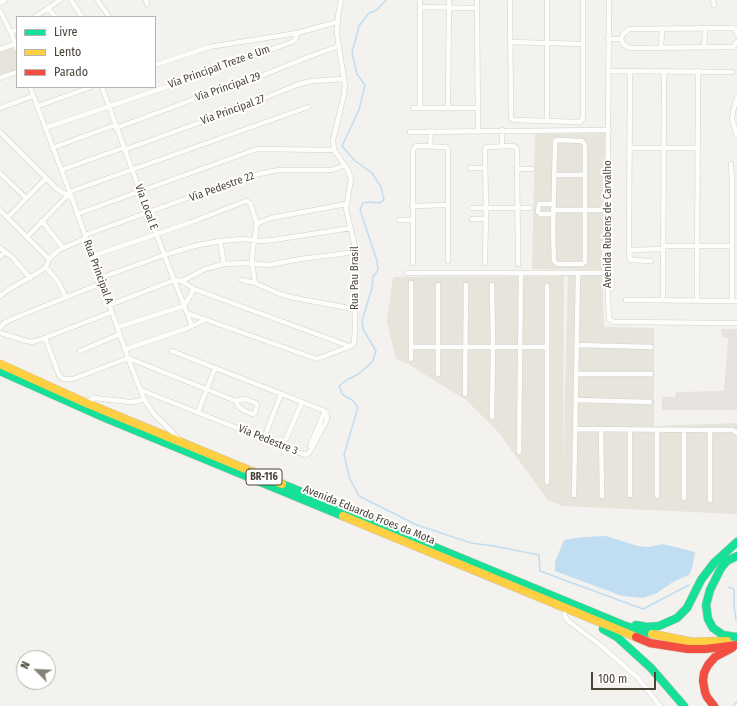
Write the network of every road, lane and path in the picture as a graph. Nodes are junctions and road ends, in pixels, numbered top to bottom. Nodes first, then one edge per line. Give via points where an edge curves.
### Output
1 (5, 0) edge
2 (60, 0) edge
3 (71, 0) edge
4 (97, 0) edge
5 (341, 0) edge
6 (420, 0) edge
7 (449, 0) edge
8 (477, 0) edge
9 (510, 0) edge
10 (547, 0) edge
11 (583, 0) edge
12 (609, 0) edge
13 (0, 3) edge
14 (420, 7) junction
15 (48, 8) junction
16 (449, 8) junction
17 (477, 8) junction
18 (0, 11) edge
19 (108, 15) dead end
20 (36, 16) edge
21 (54, 16) edge
22 (81, 16) edge
23 (2, 19) edge
24 (337, 22) junction
25 (662, 29) junction
26 (705, 29) junction
27 (16, 30) edge
28 (11, 33) junction
29 (297, 33) junction
30 (737, 34) edge
31 (608, 39) junction
32 (621, 39) junction
33 (510, 42) junction
34 (737, 42) edge
35 (547, 43) junction
36 (15, 44) joint
37 (583, 44) junction
38 (338, 46) junction
39 (661, 48) junction
40 (704, 48) junction
41 (0, 49) edge
42 (156, 65) edge
43 (608, 71) junction
44 (630, 71) junction
45 (664, 71) junction
46 (698, 71) junction
47 (16, 72) edge
48 (732, 72) dead end
49 (0, 78) edge
50 (344, 79) junction
51 (30, 88) edge
52 (88, 88) edge
53 (102, 88) edge
54 (33, 96) junction
55 (737, 97) edge
56 (109, 105) junction
57 (38, 106) junction
58 (308, 107) dead end
59 (0, 108) edge
60 (413, 108) dead end
61 (420, 108) junction
62 (448, 108) junction
63 (477, 108) junction
64 (547, 121) junction
65 (116, 127) junction
66 (45, 128) junction
67 (478, 130) junction
68 (502, 130) junction
69 (609, 130) junction
70 (430, 131) junction
71 (0, 132) edge
72 (410, 132) dead end
73 (737, 136) edge
74 (430, 146) junction
75 (502, 146) junction
76 (52, 148) junction
77 (630, 148) junction
78 (663, 148) junction
79 (698, 148) junction
80 (124, 149) junction
81 (334, 150) junction
82 (731, 164) dead end
83 (345, 165) junction
84 (470, 168) dead end
85 (485, 168) junction
86 (132, 169) junction
87 (532, 169) dead end
88 (61, 170) junction
89 (518, 170) junction
90 (0, 173) edge
91 (554, 175) junction
92 (586, 175) junction
93 (46, 178) junction
94 (140, 191) junction
95 (68, 194) junction
96 (26, 198) junction
97 (346, 204) junction
98 (553, 204) junction
99 (448, 205) junction
100 (412, 206) junction
101 (472, 208) dead end
102 (486, 208) junction
103 (517, 208) junction
104 (530, 208) dead end
105 (0, 210) edge
106 (585, 210) junction
107 (608, 210) junction
108 (553, 212) junction
109 (77, 214) junction
110 (148, 214) junction
111 (8, 217) junction
112 (472, 219) dead end
113 (486, 219) junction
114 (399, 220) dead end
115 (412, 220) junction
116 (42, 221) junction
117 (257, 224) junction
118 (351, 228) junction
119 (156, 234) junction
120 (27, 237) junction
121 (85, 237) junction
122 (220, 241) junction
123 (255, 241) junction
124 (697, 246) junction
125 (732, 246) junction
126 (0, 248) edge
127 (63, 248) junction
128 (663, 248) junction
129 (629, 250) junction
130 (356, 251) junction
131 (5, 252) junction
132 (164, 255) junction
133 (92, 256) junction
134 (0, 257) edge
135 (49, 259) junction
136 (448, 261) dead end
137 (651, 261) dead end
138 (413, 262) dead end
139 (485, 263) dead end
140 (224, 264) junction
141 (252, 264) junction
142 (518, 264) dead end
143 (46, 267) junction
144 (407, 273) dead end
145 (578, 273) junction
146 (607, 273) junction
147 (521, 274) junction
148 (30, 278) junction
149 (174, 280) junction
150 (242, 280) dead end
151 (101, 281) junction
152 (182, 281) junction
153 (255, 283) junction
154 (411, 283) dead end
155 (438, 284) dead end
156 (466, 285) dead end
157 (492, 285) dead end
158 (547, 286) dead end
159 (194, 289) junction
160 (0, 296) edge
161 (66, 298) junction
162 (626, 300) dead end
163 (662, 300) junction
164 (697, 300) junction
165 (735, 301) edge
166 (110, 305) junction
167 (184, 306) junction
168 (354, 309) junction
169 (112, 312) junction
170 (187, 314) junction
171 (205, 320) junction
172 (737, 323) edge
173 (192, 326) junction
174 (118, 327) junction
175 (0, 328) edge
176 (0, 333) edge
177 (120, 334) junction
178 (45, 338) junction
179 (577, 345) junction
180 (349, 346) junction
181 (411, 347) junction
182 (493, 347) junction
183 (520, 347) junction
184 (547, 347) junction
185 (650, 347) dead end
186 (437, 348) junction
187 (465, 348) junction
188 (126, 349) junction
189 (80, 351) dead end
190 (172, 351) dead end
191 (128, 358) junction
192 (411, 359) dead end
193 (0, 364) edge
194 (216, 368) junction
195 (0, 372) edge
196 (438, 374) dead end
197 (576, 374) junction
198 (651, 374) dead end
199 (141, 390) junction
200 (206, 390) junction
201 (282, 394) junction
202 (465, 394) dead end
203 (144, 399) junction
204 (576, 400) junction
205 (236, 401) junction
206 (302, 402) junction
207 (650, 402) dead end
208 (86, 403) junction
209 (198, 412) junction
210 (492, 418) dead end
211 (601, 429) junction
212 (576, 430) junction
213 (630, 430) junction
214 (657, 430) junction
215 (684, 430) junction
216 (710, 430) junction
217 (737, 433) edge
218 (264, 438) junction
219 (185, 444) junction
220 (283, 446) junction
221 (519, 452) dead end
222 (547, 482) dead end
223 (574, 495) dead end
224 (630, 495) dead end
225 (602, 496) dead end
226 (657, 496) dead end
227 (684, 498) dead end
228 (710, 500) dead end
229 (737, 542) edge
230 (737, 556) edge
231 (566, 608) junction
232 (585, 613) junction
233 (737, 638) edge
234 (737, 646) edge
235 (660, 706) edge
236 (684, 706) edge
237 (714, 706) edge

1 - 13 street
2 - 15 street
3 - 22 street
4 - 19 street
5 - 24 street
6 - 14 street
7 - 16 street
8 - 17 street
9 - 33 street
10 - 35 street
11 - 37 street
12 - 31 street, Avenida Rubens de Carvalho
14 - 16 street
14 - 61 street
15 - 20 street
15 - 21 street
16 - 17 street
16 - 62 street
17 - 63 street
18 - 23 street
23 - 28 street
24 - 29 street
24 - 38 street
25 - 26 street
25 - 32 street via 629,29
25 - 39 street
26 - 30 street via 732,28
26 - 40 street
27 - 28 street
28 - 36 street
29 - 42 street via 209,47
29 - 56 street, Via Principal Treze e Um via 292,42
31 - 32 street
31 - 43 street, Avenida Rubens de Carvalho
32 - 39 street via 624,45 630,48
33 - 35 street
33 - 64 street via 511,118
34 - 40 street via 733,48
35 - 37 street
35 - 64 street
36 - 41 street
37 - 64 street via 582,120
38 - 50 street
38 - 65 street, Via Principal 29 via 239,85
39 - 40 street
43 - 44 street
43 - 69 street, Avenida Rubens de Carvalho
44 - 45 street
44 - 77 street
45 - 46 street
45 - 78 street
46 - 48 street
46 - 79 street
47 - 49 street
50 - 80 street, Via Principal 27 via 304,83
50 - 81 street via 343,99 334,135
51 - 54 street, Rua Principal A
52 - 57 street
53 - 56 street, Via Local E
54 - 57 street, Rua Principal A
54 - 59 street
55 - 73 street via 732,119
56 - 65 street, Via Local E
56 - 66 street, Via Principal Treze e Um
57 - 66 street, Rua Principal A
58 - 86 street
60 - 61 street
61 - 62 street
62 - 63 street
63 - 67 street
65 - 76 street, Via Principal 29
65 - 80 street, Via Local E
66 - 76 street, Rua Principal A
67 - 68 street
67 - 70 street
68 - 69 street
68 - 75 street
69 - 107 street, Avenida Rubens de Carvalho
70 - 72 street
70 - 74 street
71 - 93 street
74 - 99 street via 446,147 448,150
74 - 100 street via 413,148
75 - 85 street via 486,148
75 - 89 street via 517,148
76 - 88 street, Rua Principal A
77 - 78 street
77 - 129 street
78 - 79 street
78 - 128 street
79 - 124 street
80 - 86 street, Via Local E
80 - 88 street, Via Principal 27
81 - 83 street, Rua Pau Brasil
81 - 94 street via 257,149
82 - 125 street
83 - 97 street, Rua Pau Brasil via 351,182
83 - 110 street, Via Pedestre 22 via 332,170 279,170 249,176
84 - 85 street
85 - 102 street
86 - 94 street, Via Local E
86 - 95 street
87 - 89 street
88 - 95 street, Rua Principal A
89 - 103 street
90 - 96 street
91 - 92 street
91 - 92 street via 554,144 558,140 584,143
91 - 98 street
92 - 106 street
93 - 95 street via 57,189
93 - 96 street
94 - 109 street
94 - 110 street, Via Local E
95 - 109 street, Rua Principal A via 72,198
95 - 116 street
96 - 111 street
97 - 117 street via 271,218
97 - 118 street, Rua Pau Brasil
98 - 108 street
98 - 108 street via 538,205 538,212
99 - 100 street
99 - 136 street
100 - 115 street
101 - 102 street
102 - 103 street
102 - 113 street
103 - 104 street
103 - 142 street
105 - 111 street
106 - 107 street
106 - 108 street
106 - 108 street via 583,264 555,263
107 - 146 street, Avenida Rubens de Carvalho
109 - 121 street, Rua Principal A
110 - 119 street, Via Local E
110 - 121 street, Via Pedestre 22
111 - 120 street
112 - 113 street
113 - 139 street
114 - 115 street
115 - 138 street
116 - 120 street
116 - 127 street
117 - 119 street via 250,203 246,201
117 - 123 street
118 - 123 street
118 - 130 street, Rua Pau Brasil
119 - 132 street, Via Local E
119 - 133 street
120 - 135 street
121 - 127 street, Via Pedestre 22
121 - 133 street, Rua Principal A
122 - 123 street
122 - 132 street
122 - 140 street
123 - 141 street
124 - 125 street
124 - 128 street
124 - 164 street
125 - 165 street
126 - 131 street
127 - 135 street, Via Pedestre 22
128 - 129 street
128 - 163 street
129 - 137 street via 630,260
130 - 141 street via 278,264
130 - 168 street, Rua Pau Brasil
131 - 134 street
131 - 148 street
132 - 149 street, Via Local E
132 - 151 street
133 - 151 street, Rua Principal A
135 - 143 street
140 - 141 street
140 - 152 street via 205,269
141 - 153 street
143 - 148 street
143 - 161 street via 59,283
144 - 147 street
145 - 146 street
145 - 147 street
145 - 179 street
146 - 172 street, Avenida Rubens de Carvalho via 608,317 612,322
147 - 183 street
148 - 160 street
149 - 152 street
149 - 166 street
149 - 167 street, Via Local E
150 - 153 street
151 - 161 street
151 - 166 street, Rua Principal A
152 - 159 street
153 - 168 street via 290,297
154 - 181 street
155 - 186 street
156 - 187 street
157 - 182 street
158 - 184 street
159 - 167 street
159 - 180 street
161 - 175 street via 12,319
162 - 163 street
163 - 164 street
164 - 165 street
166 - 169 street, Rua Principal A
167 - 170 street, Via Local E
167 - 174 street
168 - 180 street, Rua Pau Brasil via 356,334 353,344
169 - 174 street, Rua Principal A
169 - 178 street
170 - 171 street
170 - 173 street, Via Local E
171 - 173 street
171 - 180 street via 319,359
173 - 188 street
174 - 177 street, Rua Principal A
176 - 178 street via 28,341
177 - 188 street, Rua Principal A
177 - 189 street
178 - 191 street via 60,378 64,379 70,380
179 - 185 street
179 - 197 street
181 - 186 street
181 - 192 street
182 - 183 street
182 - 187 street
182 - 210 street
183 - 184 street
183 - 221 street
184 - 222 street
186 - 187 street
186 - 196 street
187 - 202 street
188 - 191 street, Rua Principal A
190 - 194 street, Via Pedestre 3
191 - 199 street, Rua Principal A
191 - 200 street
193 - 208 highway, Avenida Eduardo Froes da Mota / BR-116
194 - 200 street
194 - 201 street, Via Pedestre 3
195 - 231 highway, Avenida Eduardo Froes da Mota
197 - 198 street
197 - 204 street
199 - 203 street, Rua Principal A
199 - 209 street, Via Pedestre 3
200 - 205 street
200 - 209 street
201 - 206 street, Via Pedestre 3
201 - 218 street
203 - 208 street via 130,402 94,398
203 - 219 street, Rua Principal A via 153,413
204 - 207 street
204 - 212 street
205 - 205 street via 240,408 254,414 257,404 242,399
206 - 220 street
206 - 220 street, Via Pedestre 3 via 325,411 327,420 306,455
208 - 219 highway, Avenida Eduardo Froes da Mota / BR-116
209 - 218 street, Via Pedestre 3
211 - 212 street
211 - 213 street
211 - 225 street
212 - 223 street
213 - 214 street
213 - 224 street
214 - 215 street
214 - 226 street
215 - 216 street
215 - 227 street
216 - 217 street via 733,430
216 - 228 street
218 - 220 street, Via Pedestre 3
219 - 232 highway, Avenida Eduardo Froes da Mota / BR-116 via 530,586
229 - 232 highway via 714,563 684,611 670,622 659,626 640,626
230 - 233 highway via 721,568 706,604 708,619 713,628 723,635
231 - 232 highway, Avenida Eduardo Froes da Mota
231 - 235 street via 565,616 568,621 638,678
232 - 233 highway, Avenida Eduardo Froes da Mota via 631,628 692,642 707,643
232 - 234 highway, Avenida Eduardo Froes da Mota via 637,638 666,646 704,650
232 - 236 highway via 632,650
234 - 237 highway via 715,658 706,669 704,686 707,697

